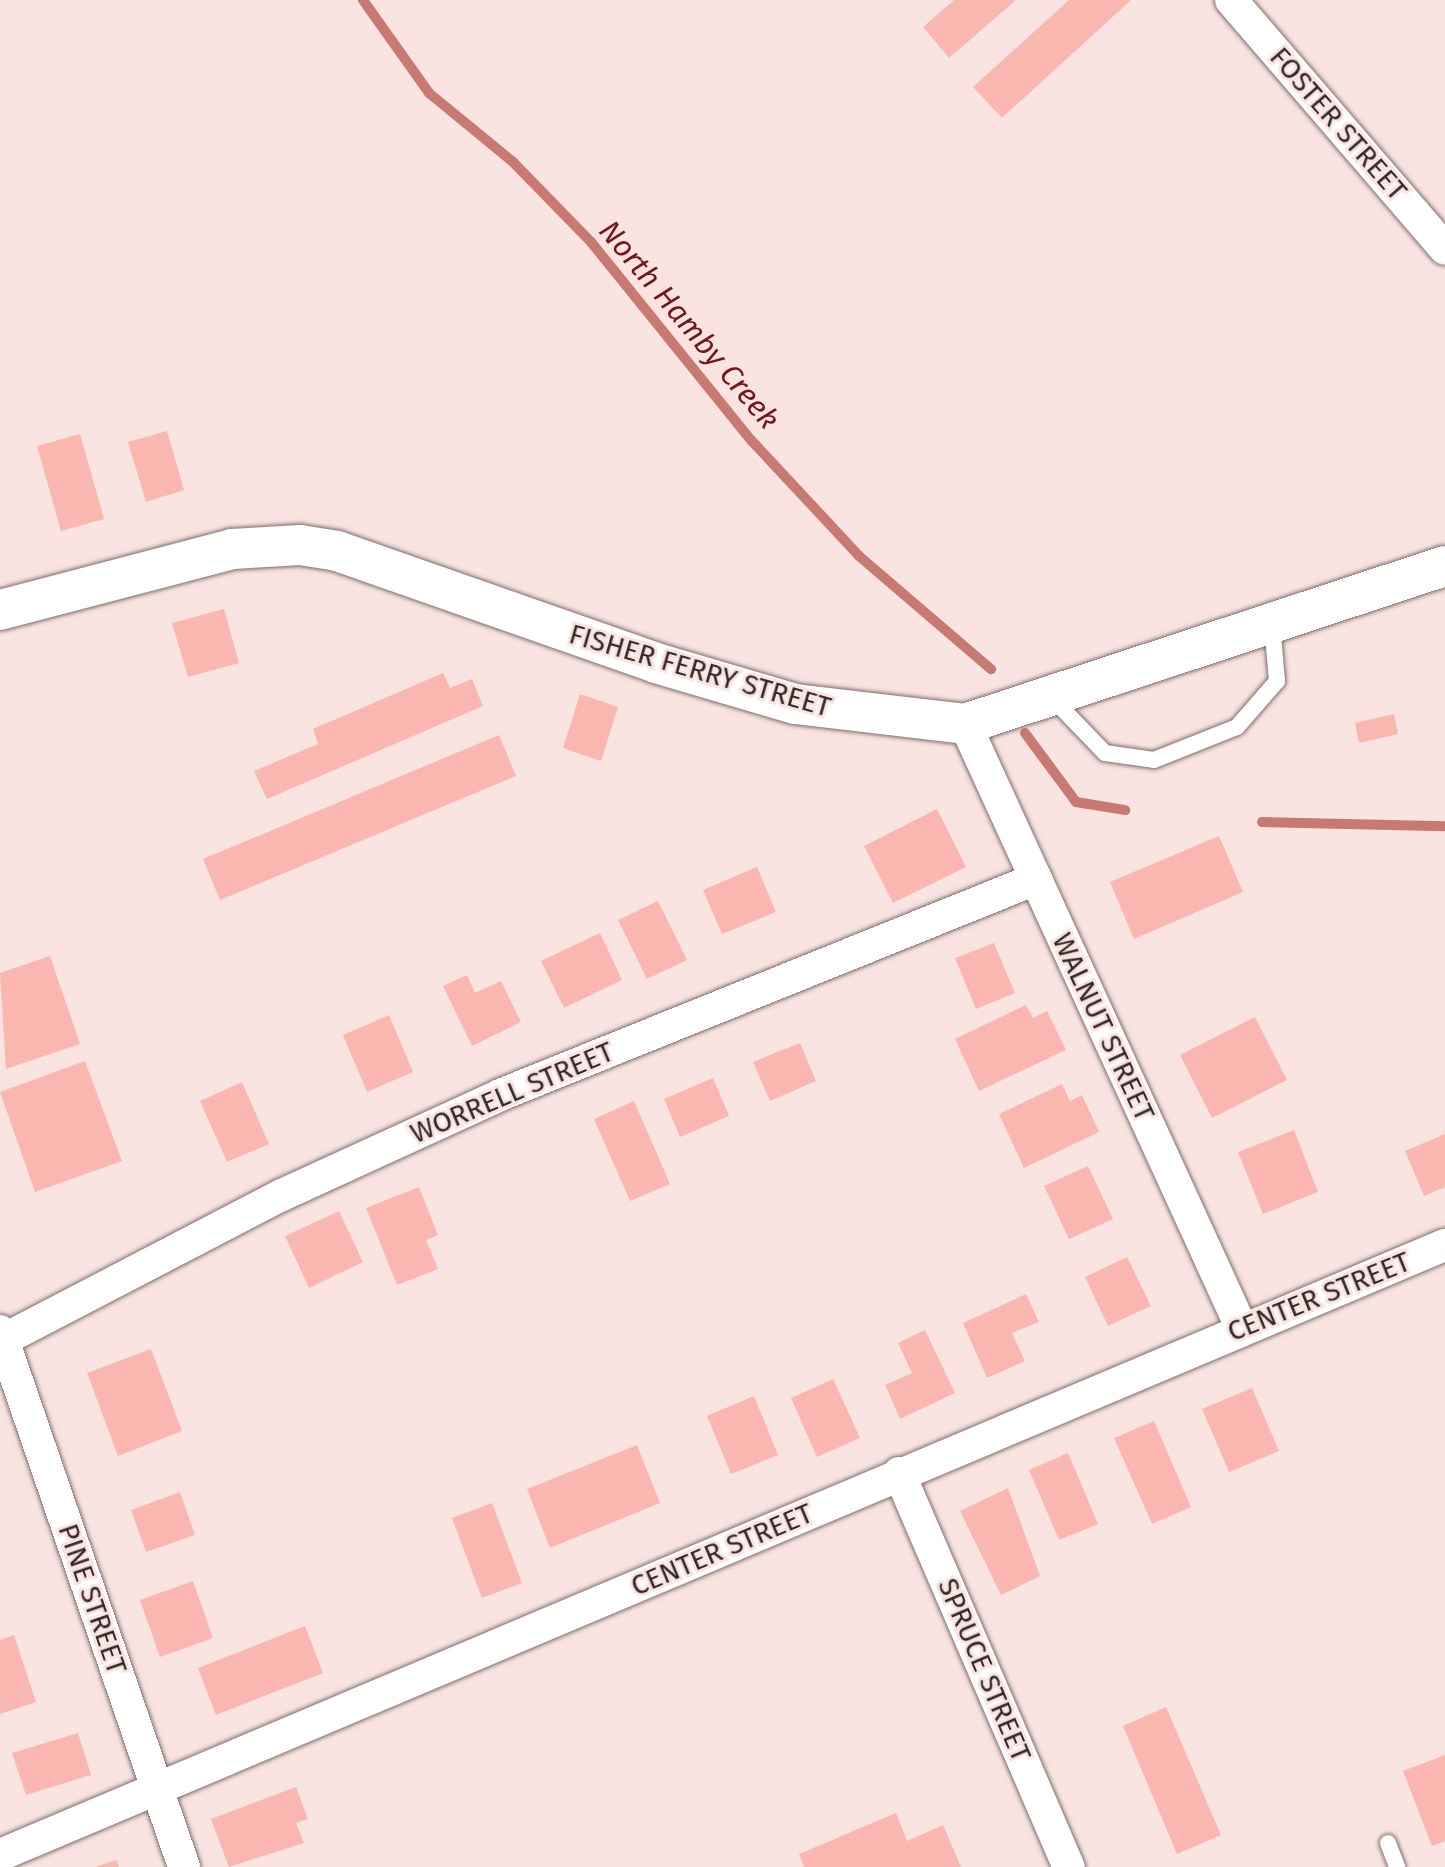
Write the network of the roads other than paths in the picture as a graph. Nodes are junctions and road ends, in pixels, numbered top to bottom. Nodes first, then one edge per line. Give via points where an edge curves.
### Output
1 (1231, 0) edge
2 (1445, 249) edge
3 (1445, 566) edge
4 (0, 610) edge
5 (1272, 622) junction
6 (1050, 696) junction
7 (965, 724) junction
8 (1036, 879) junction
9 (1445, 1245) edge
10 (1242, 1329) junction
11 (2, 1336) edge
12 (899, 1473) junction
13 (159, 1794) junction
14 (1388, 1843) dead end
15 (0, 1855) edge
16 (184, 1867) edge
17 (1069, 1867) edge
18 (1397, 1867) edge

1 - 2 street, FOSTER STREET
3 - 5 street, FISHER FERRY STREET
4 - 7 street, FISHER FERRY STREET via 232,549 300,545 795,704
5 - 6 street, FISHER FERRY STREET
5 - 6 lane via 1277,681 1237,727 1154,760 1105,753
6 - 7 street, FISHER FERRY STREET
7 - 8 street, WALNUT STREET
8 - 10 street, WALNUT STREET
8 - 11 street, WORRELL STREET via 500,1095 282,1195
9 - 10 street, CENTER STREET
10 - 12 street, CENTER STREET
11 - 13 street, PINE STREET
12 - 13 street, CENTER STREET
12 - 17 street, SPRUCE STREET
13 - 15 street, CENTER STREET
13 - 16 street, PINE STREET
14 - 18 lane

